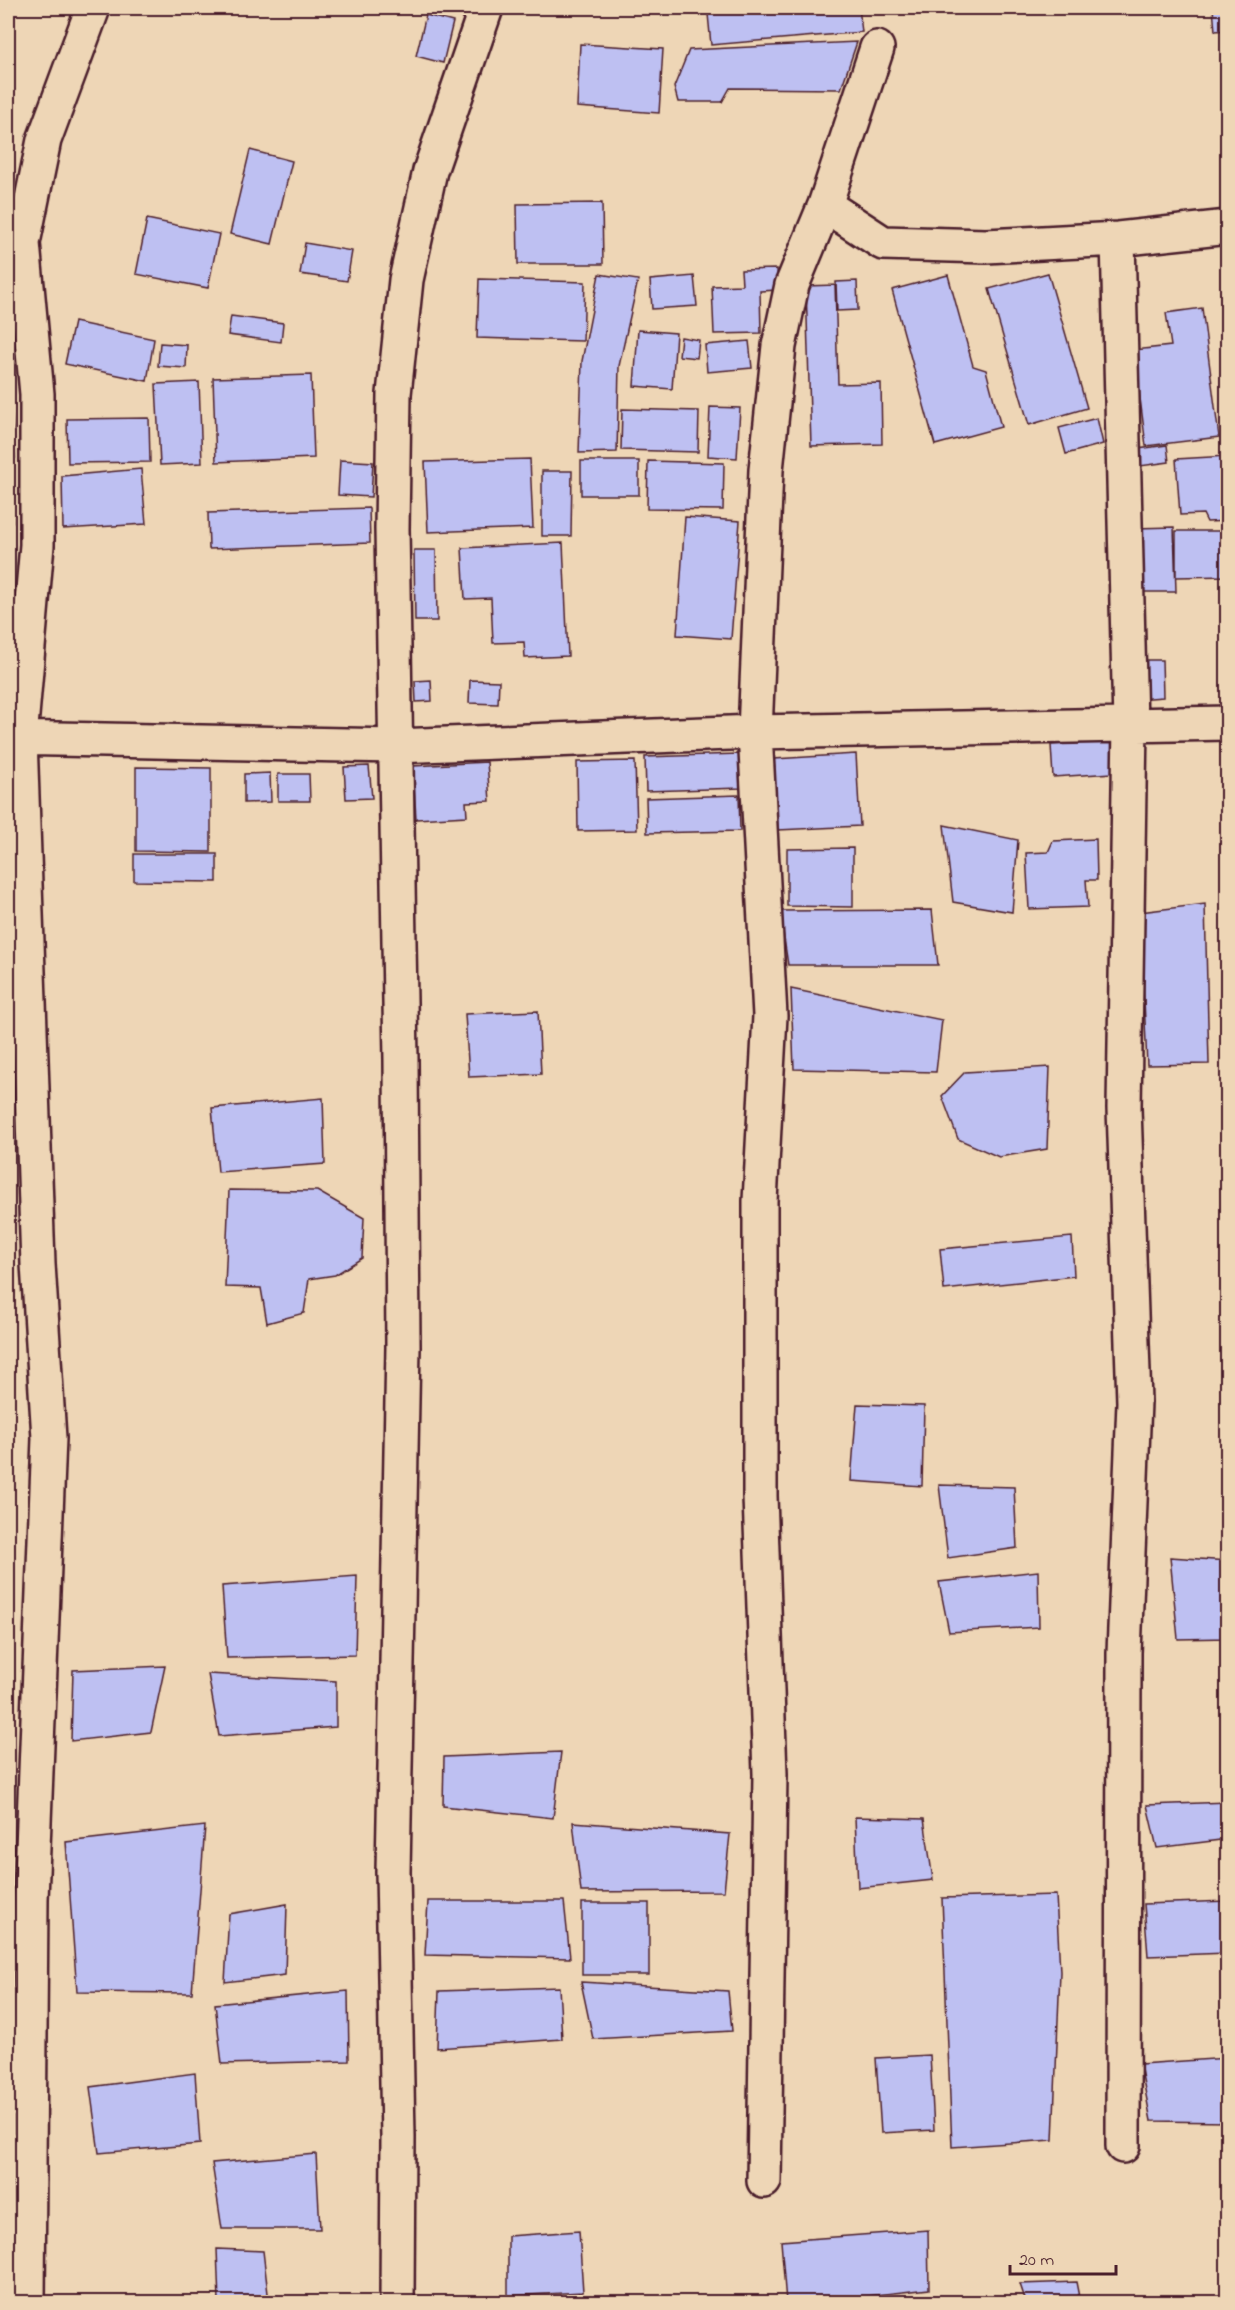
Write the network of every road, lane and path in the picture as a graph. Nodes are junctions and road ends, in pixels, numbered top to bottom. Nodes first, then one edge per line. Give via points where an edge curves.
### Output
1 (93, 8) edge
2 (486, 8) edge
3 (877, 48) dead end
4 (825, 205) junction
5 (1227, 227) edge
6 (1118, 239) junction
7 (1227, 723) edge
8 (1130, 724) junction
9 (755, 732) junction
10 (14, 738) edge
11 (396, 746) junction
12 (1122, 2146) dead end
13 (764, 2181) dead end
14 (28, 2302) edge
15 (396, 2302) edge

1 - 10 street via 44,140 23,243 37,394 37,533
2 - 11 street via 430,171 406,280 394,394
3 - 4 street
4 - 6 street via 883,243 986,246
4 - 9 street via 792,285 779,346 766,470
5 - 6 street
6 - 8 street
7 - 8 street
8 - 9 street
8 - 12 street via 1124,1108 1134,1402 1124,1653
9 - 11 street
9 - 13 street via 770,1016 760,1201 760,1496 770,1774
10 - 11 street
10 - 14 street via 49,1438 31,1899
11 - 15 street via 403,1347 393,1872 399,2137

